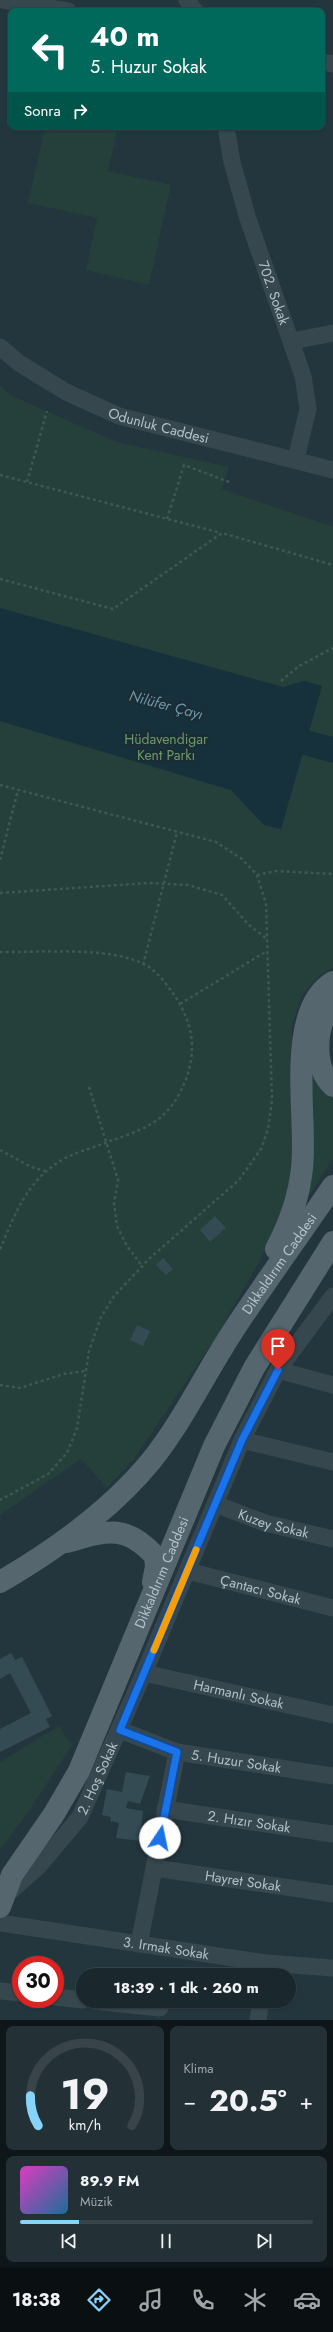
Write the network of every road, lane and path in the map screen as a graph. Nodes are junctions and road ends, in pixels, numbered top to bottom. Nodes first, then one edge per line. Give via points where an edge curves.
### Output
1 (3, 0) edge
2 (50, 8) edge
3 (227, 130) edge
4 (333, 333) edge
5 (292, 341) junction
6 (0, 347) edge
7 (47, 411) dead end
8 (296, 459) junction
9 (333, 470) edge
10 (0, 474) edge
11 (27, 482) junction
12 (229, 482) dead end
13 (167, 519) junction
14 (222, 533) junction
15 (333, 565) edge
16 (0, 579) edge
17 (333, 648) edge
18 (281, 681) dead end
19 (0, 785) edge
20 (18, 790) junction
21 (177, 832) junction
22 (0, 860) edge
23 (333, 874) edge
24 (257, 875) junction
25 (166, 883) junction
26 (0, 893) edge
27 (267, 939) junction
28 (268, 951) junction
29 (0, 952) edge
30 (143, 965) junction
31 (333, 982) edge
32 (180, 1004) junction
33 (333, 1004) edge
34 (333, 1086) edge
35 (89, 1087) dead end
36 (108, 1142) junction
37 (0, 1150) edge
38 (45, 1171) junction
39 (333, 1186) edge
40 (333, 1242) edge
41 (0, 1250) edge
42 (333, 1260) edge
43 (142, 1266) junction
44 (333, 1296) edge
45 (326, 1316) edge
46 (286, 1318) junction
47 (232, 1332) junction
48 (278, 1370) junction
49 (85, 1371) junction
50 (0, 1385) edge
51 (333, 1385) edge
52 (242, 1440) junction
53 (333, 1462) edge
54 (0, 1500) edge
55 (215, 1504) junction
56 (333, 1539) edge
57 (61, 1544) junction
58 (188, 1571) junction
59 (0, 1582) edge
60 (148, 1607) junction
61 (333, 1608) edge
62 (144, 1674) junction
63 (333, 1714) edge
64 (120, 1730) junction
65 (177, 1752) junction
66 (333, 1776) edge
67 (165, 1809) junction
68 (333, 1834) edge
69 (27, 1850) junction
70 (154, 1868) junction
71 (0, 1875) edge
72 (333, 1894) edge
73 (1, 1903) edge
74 (0, 1924) edge
75 (138, 1944) junction
76 (260, 1968) edge
77 (333, 1968) edge
78 (296, 1969) edge
79 (0, 1991) edge
80 (12, 1992) edge
81 (64, 1998) edge
82 (76, 1999) edge
83 (145, 2008) edge
84 (260, 2008) edge
85 (160, 2010) edge
86 (258, 2020) edge

1 - 2 street
3 - 5 street, 702. Sokak via 232,162 248,220
4 - 5 street
5 - 8 street, 702. Sokak via 303,376 308,409
6 - 8 street, Odunluk Caddesi via 19,363 66,392 119,416
7 - 11 path
8 - 9 street, Odunluk Caddesi
10 - 11 path
11 - 13 path
12 - 13 path via 184,465
13 - 14 path
14 - 15 path
14 - 16 path via 113,609
17 - 18 path via 299,666
19 - 20 path
20 - 21 path
20 - 22 path
21 - 24 path via 216,842 242,859
21 - 25 path
23 - 24 path via 276,871
24 - 27 path via 266,904
25 - 26 path
25 - 27 path via 201,888 222,895 249,925
25 - 30 path
27 - 28 path
28 - 32 path
28 - 43 path via 272,1101 262,1149 239,1180
29 - 30 path via 97,953 125,957
30 - 32 path via 168,986
31 - 47 main road via 326,986 314,1003 305,1024 302,1168 292,1216
32 - 36 path via 192,1034 192,1050 188,1073 179,1095 162,1117 145,1128
33 - 34 main road via 325,1013 319,1032 319,1056 326,1080
35 - 36 path
36 - 38 path via 68,1157
36 - 43 path via 118,1180 114,1203 117,1226 127,1246
37 - 38 path via 24,1164
38 - 41 path via 27,1191
39 - 47 main road, Dikkaldırım Caddesi
40 - 46 main road, Dikkaldırım Caddesi
42 - 46 main road
43 - 49 path via 114,1296 101,1317
44 - 45 street, 2. Hoş Sokak
45 - 48 street, 2. Hoş Sokak
46 - 60 main road, Dikkaldırım Caddesi via 254,1368 214,1446
47 - 57 main road, Dikkaldırım Caddesi via 188,1407 151,1461 120,1495
48 - 51 street
48 - 52 street, 2. Hoş Sokak
49 - 50 path via 64,1374 20,1388
49 - 54 path via 77,1428 67,1453 48,1474
52 - 53 street
52 - 55 street, 2. Hoş Sokak
55 - 56 street, Kuzey Sokak via 265,1523
55 - 58 street, 2. Hoş Sokak
57 - 59 main road, Dikkaldırım Caddesi
57 - 60 main road via 93,1535 118,1532 134,1537 154,1556 156,1567
58 - 61 street, Çantacı Sokak
58 - 62 street, 2. Hoş Sokak
60 - 69 main road, Dikkaldırım Caddesi via 79,1771 54,1814
62 - 63 street, Harmanlı Sokak
62 - 64 street, 2. Hoş Sokak
64 - 65 street, 5. Huzur Sokak
64 - 73 street, 2. Hoş Sokak via 80,1817 38,1867
65 - 66 street, 5. Huzur Sokak
65 - 67 street
67 - 68 street, 2. Hızır Sokak
67 - 70 street
69 - 71 main road
69 - 73 main road, Dikkaldırım Caddesi via 12,1875
70 - 72 street, Hayret Sokak
70 - 75 street
74 - 75 street, 3. Irmak Sokak
75 - 76 street, 3. Irmak Sokak
77 - 78 street, 3. Irmak Sokak
79 - 80 street
81 - 82 street
83 - 85 street
84 - 86 street

